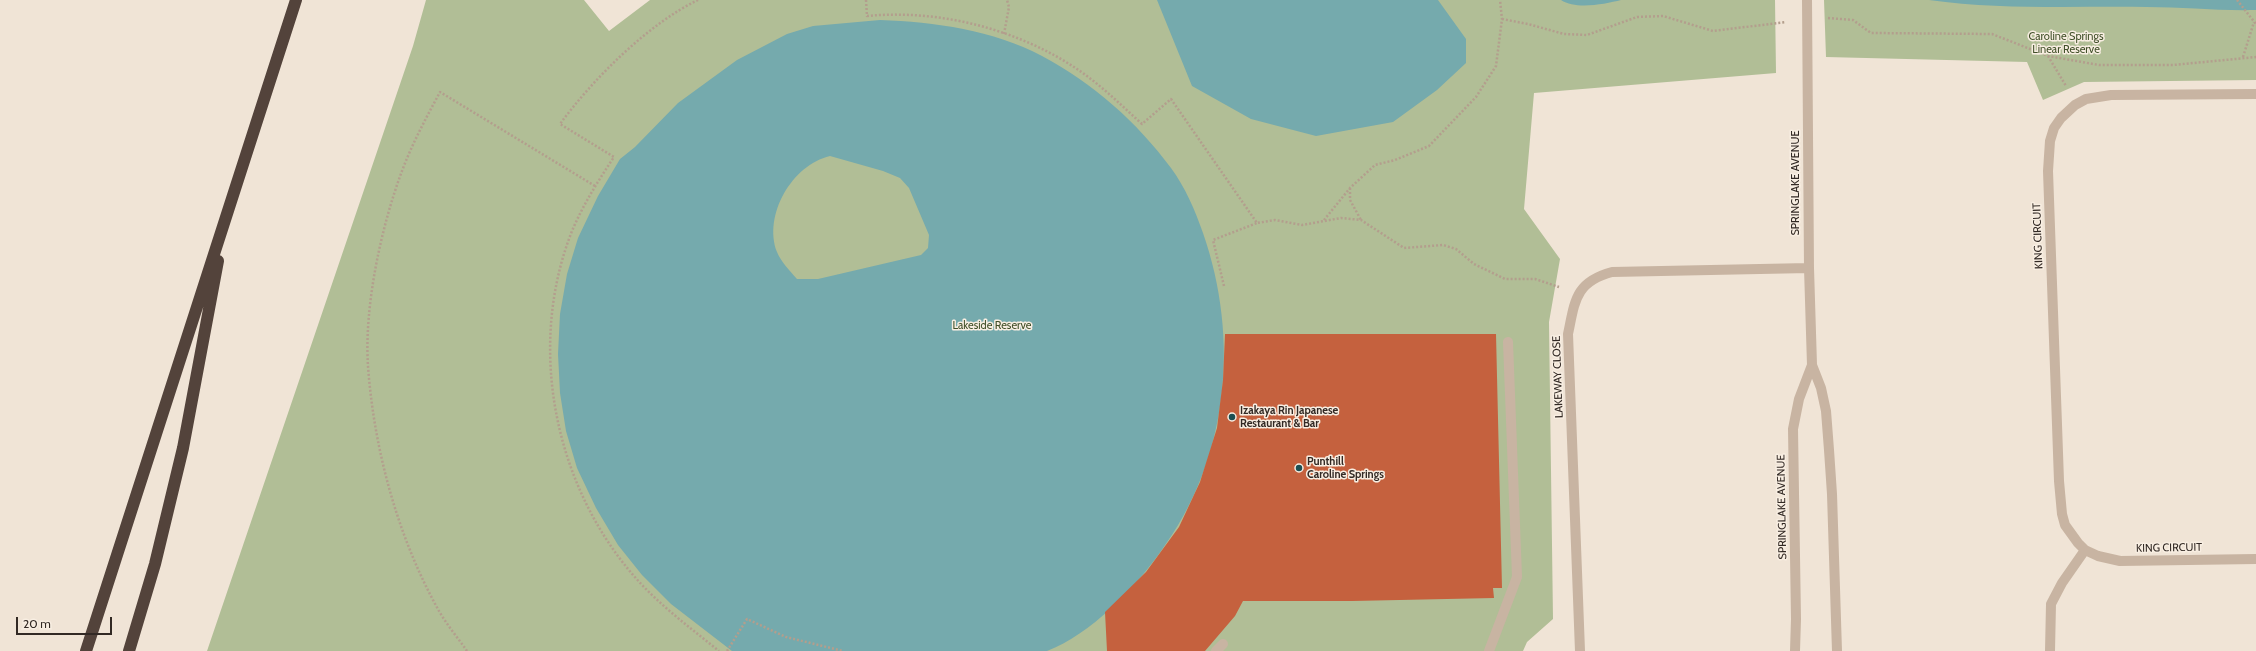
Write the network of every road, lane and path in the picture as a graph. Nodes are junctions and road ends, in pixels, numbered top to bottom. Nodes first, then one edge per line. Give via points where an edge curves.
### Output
1 (296, 0) edge
2 (698, 0) edge
3 (866, 0) edge
4 (1007, 0) edge
5 (1500, 0) edge
6 (1807, 0) edge
7 (2237, 0) edge
8 (1502, 19) junction
9 (1807, 19) junction
10 (2255, 23) edge
11 (1004, 34) junction
12 (2048, 56) junction
13 (2243, 57) junction
14 (2256, 57) edge
15 (2069, 92) dead end
16 (2256, 94) edge
17 (595, 186) junction
18 (1350, 188) junction
19 (226, 213) junction
20 (1323, 220) junction
21 (1361, 220) junction
22 (1257, 223) junction
23 (1809, 268) junction
24 (1224, 286) dead end
25 (1562, 289) dead end
26 (1508, 342) dead end
27 (1812, 365) junction
28 (2085, 550) junction
29 (2256, 559) edge
30 (86, 651) edge
31 (129, 651) edge
32 (467, 651) edge
33 (719, 651) edge
34 (727, 651) edge
35 (844, 651) edge
36 (1489, 651) edge
37 (1580, 651) edge
38 (1795, 651) edge
39 (1837, 651) edge
40 (2050, 651) edge

1 - 19 highway
2 - 17 path via 682,8 615,62 578,99 560,124 614,157
3 - 11 path via 867,16 936,16
4 - 11 path via 1009,8
5 - 8 path
6 - 9 street, SPRINGLAKE AVENUE
7 - 10 path
8 - 9 path via 1564,34 1587,35 1637,17 1663,16 1713,31
8 - 18 path via 1496,66 1476,97 1429,146 1375,165
9 - 12 path via 1854,20 1871,33 1992,34
9 - 23 street, SPRINGLAKE AVENUE
10 - 13 path
11 - 22 path via 1076,68 1100,85 1142,124 1171,99
12 - 13 path via 2106,65 2174,65
12 - 15 path
13 - 14 path
16 - 28 street, KING CIRCUIT via 2102,95 2075,105 2054,128 2050,141 2048,171 2060,500 2065,526
17 - 32 path via 440,92 402,171 390,209 380,247 368,331 368,366 379,443 390,492 403,530 439,612
17 - 33 path via 572,231 559,273 552,312 552,382 563,449 598,527 619,557 643,586
18 - 20 path
18 - 21 path via 1350,200
19 - 30 highway
19 - 31 highway via 184,448 155,564
20 - 21 path
20 - 22 path via 1302,225 1275,220
21 - 25 path via 1404,248 1443,246 1456,249 1474,264 1505,279 1535,279
22 - 24 path via 1213,240
23 - 27 street, SPRINGLAKE AVENUE
23 - 37 street, LAKEWAY CLOSE via 1612,272 1595,278 1576,296 1568,334
26 - 36 street via 1517,577
27 - 38 street, SPRINGLAKE AVENUE via 1799,399 1793,429
27 - 39 street, SPRINGLAKE AVENUE via 1826,419 1832,494
28 - 29 street, KING CIRCUIT via 2120,561
28 - 40 street via 2062,582 2051,604
34 - 35 path via 747,619 786,636

